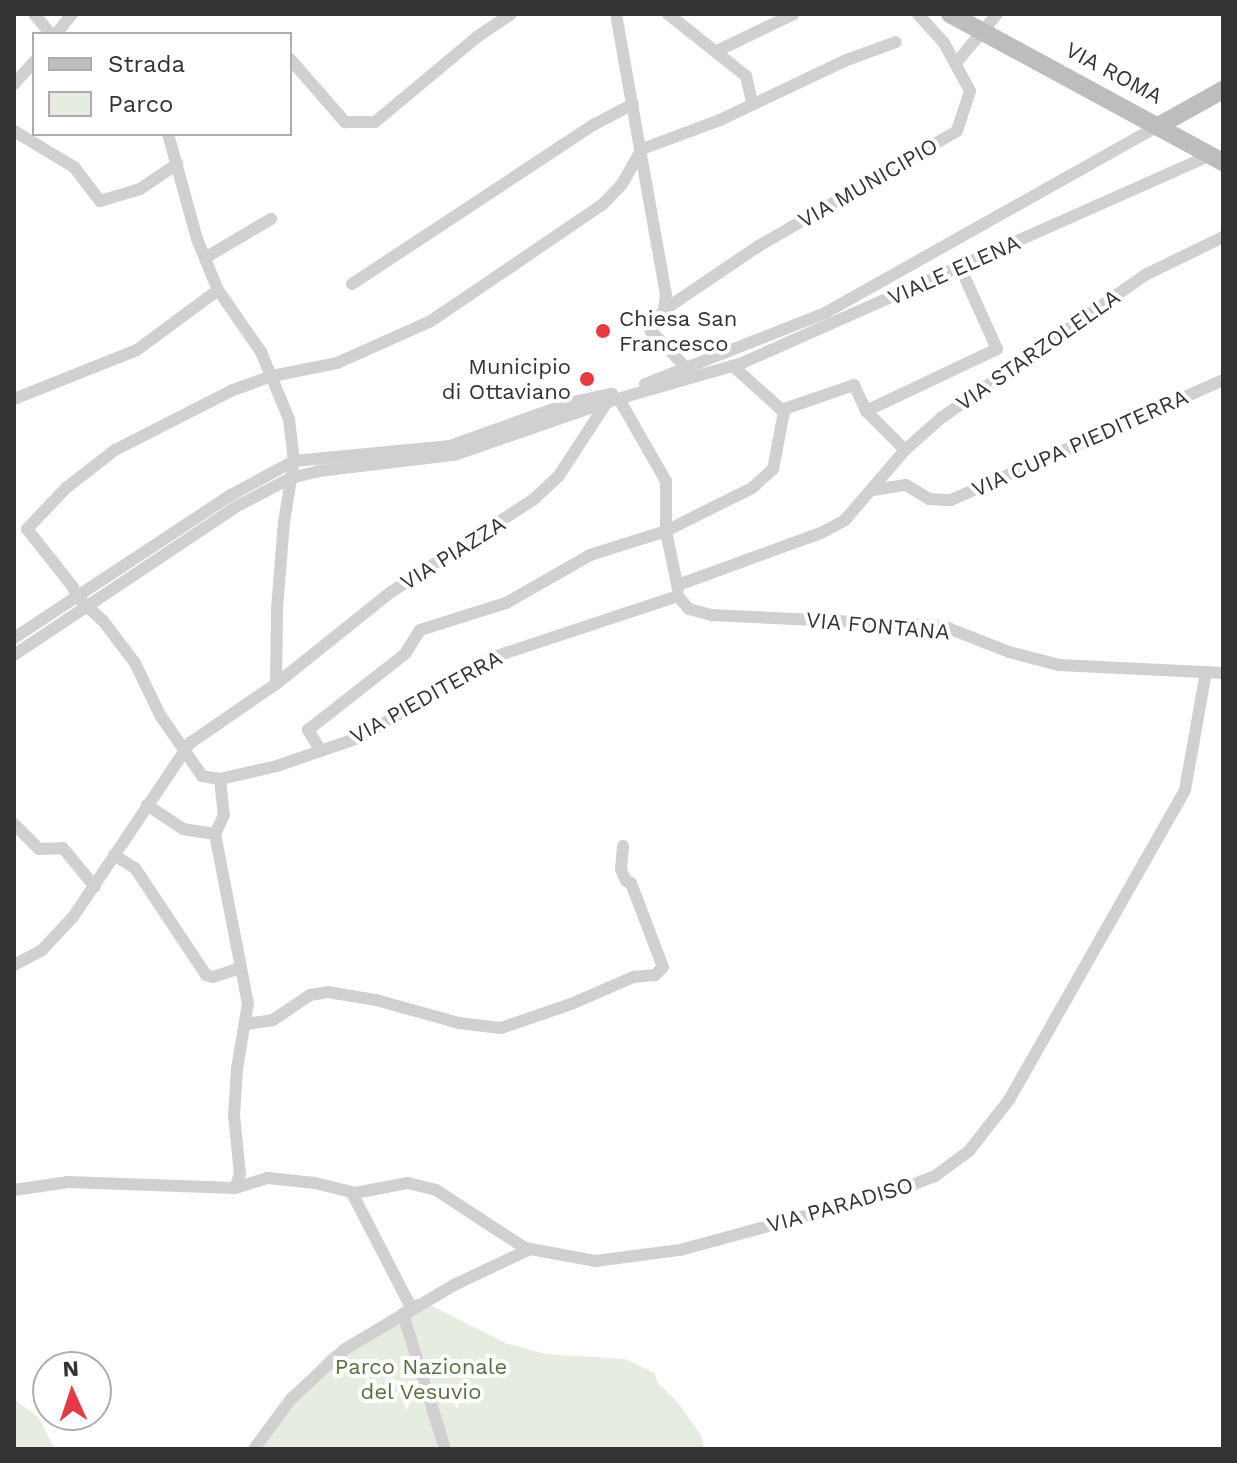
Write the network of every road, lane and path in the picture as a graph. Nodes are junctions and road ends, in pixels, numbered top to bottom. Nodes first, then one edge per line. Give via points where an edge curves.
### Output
1 (34, 14) edge
2 (72, 14) edge
3 (511, 14) edge
4 (616, 14) edge
5 (668, 14) edge
6 (794, 14) edge
7 (918, 14) edge
8 (950, 14) edge
9 (997, 14) edge
10 (982, 30) junction
11 (52, 32) edge
12 (56, 32) edge
13 (896, 42) dead end
14 (717, 51) junction
15 (292, 61) edge
16 (956, 63) junction
17 (32, 64) edge
18 (14, 84) edge
19 (1223, 90) edge
20 (752, 102) junction
21 (633, 104) junction
22 (1160, 125) junction
23 (14, 131) edge
24 (169, 136) edge
25 (642, 149) junction
26 (1219, 156) edge
27 (177, 164) junction
28 (271, 219) dead end
29 (1223, 237) edge
30 (205, 258) junction
31 (966, 280) dead end
32 (352, 284) dead end
33 (218, 290) junction
34 (664, 310) junction
35 (997, 349) junction
36 (733, 366) junction
37 (1008, 372) junction
38 (692, 374) junction
39 (272, 376) junction
40 (1223, 380) edge
41 (14, 399) edge
42 (613, 401) junction
43 (781, 410) junction
44 (866, 411) junction
45 (905, 450) junction
46 (294, 461) junction
47 (291, 478) junction
48 (873, 490) junction
49 (666, 531) junction
50 (678, 590) junction
51 (76, 596) junction
52 (89, 607) junction
53 (14, 638) edge
54 (14, 655) edge
55 (1206, 672) junction
56 (1223, 673) edge
57 (276, 684) junction
58 (321, 751) junction
59 (183, 752) junction
60 (220, 779) junction
61 (147, 805) junction
62 (14, 824) edge
63 (215, 834) junction
64 (623, 846) dead end
65 (114, 855) junction
66 (95, 887) junction
67 (14, 965) edge
68 (241, 968) junction
69 (246, 1024) junction
70 (235, 1188) junction
71 (14, 1190) edge
72 (352, 1193) junction
73 (530, 1249) junction
74 (407, 1311) junction
75 (254, 1449) edge
76 (445, 1449) edge

1 - 11 street
2 - 12 street
3 - 15 street via 375,122 345,122
4 - 21 street
5 - 14 street
6 - 14 street
7 - 16 street, VIA MUNICIPIO
8 - 10 main road, VIA ROMA
9 - 10 street
10 - 16 street
10 - 22 main road, VIA ROMA
13 - 20 street
14 - 20 street via 746,76
16 - 34 street, VIA MUNICIPIO via 970,100 952,136 757,247
17 - 18 street
19 - 22 main road
20 - 25 street
21 - 25 street
21 - 32 street
22 - 26 main road, VIA ROMA
22 - 38 street, VIALE ELENA via 825,313
23 - 27 street via 74,167 100,201 140,189
24 - 27 street
25 - 34 street via 666,294
25 - 39 street via 622,184 602,205 431,321 337,363
26 - 36 street, VIALE ELENA
27 - 30 street
28 - 30 street
29 - 37 street, VIA STARZOLELLA via 1145,275
30 - 33 street
31 - 35 street
33 - 39 street
33 - 41 street via 137,350
34 - 38 street via 651,331
35 - 37 street
35 - 44 street
36 - 38 street, VIALE ELENA
36 - 43 street
37 - 45 street, VIA STARZOLELLA via 931,425
38 - 42 street
38 - 46 street via 573,402 450,446
39 - 46 street via 289,419
39 - 51 street via 115,450 83,472 36,518 27,529
40 - 48 street, VIA CUPA PIEDITERRA via 951,500 929,499 906,485
42 - 47 street via 454,455
42 - 49 street via 666,481
42 - 57 street, VIA PIAZZA via 558,477 534,499 391,592
43 - 44 street via 854,385
43 - 49 street via 773,469 752,488
44 - 45 street
45 - 48 street, VIA STARZOLELLA
46 - 47 street
46 - 51 street via 231,495
47 - 52 street via 237,506
47 - 57 street via 277,609
48 - 50 street via 845,520 821,533
49 - 50 street
49 - 58 street via 590,555 506,603 420,630 405,654 308,730
50 - 55 street, VIA FONTANA via 689,609 711,615 943,626 1059,665
50 - 58 street, VIA PIEDITERRA via 494,657 398,718
51 - 52 street
51 - 53 street
52 - 54 street
52 - 59 street via 135,663
55 - 56 street, VIA FONTANA
55 - 73 street, VIA PARADISO via 1185,790 1009,1100 969,1151 935,1176 894,1192 680,1250 595,1261
57 - 59 street, VIA PIAZZA
58 - 60 street, VIA PIEDITERRA
59 - 60 street via 202,776
59 - 61 street, VIA PIAZZA
60 - 63 street via 224,815
61 - 63 street via 183,829
61 - 65 street, VIA PIAZZA
62 - 66 street via 39,849 63,848
63 - 68 street
64 - 69 street via 621,869 663,967 655,975 633,977 501,1028 328,992 310,995 273,1020
65 - 66 street, VIA PIAZZA
65 - 68 street via 135,868 206,975
66 - 67 street, VIA PIAZZA via 42,950
68 - 69 street
69 - 70 street via 237,1069 234,1115 240,1174
70 - 71 street, VIA PARADISO via 68,1182
70 - 72 street, VIA PARADISO via 268,1178
72 - 73 street, VIA PARADISO via 391,1185 436,1190
72 - 74 street
73 - 74 street
74 - 75 street via 328,1364 291,1399
74 - 76 street

